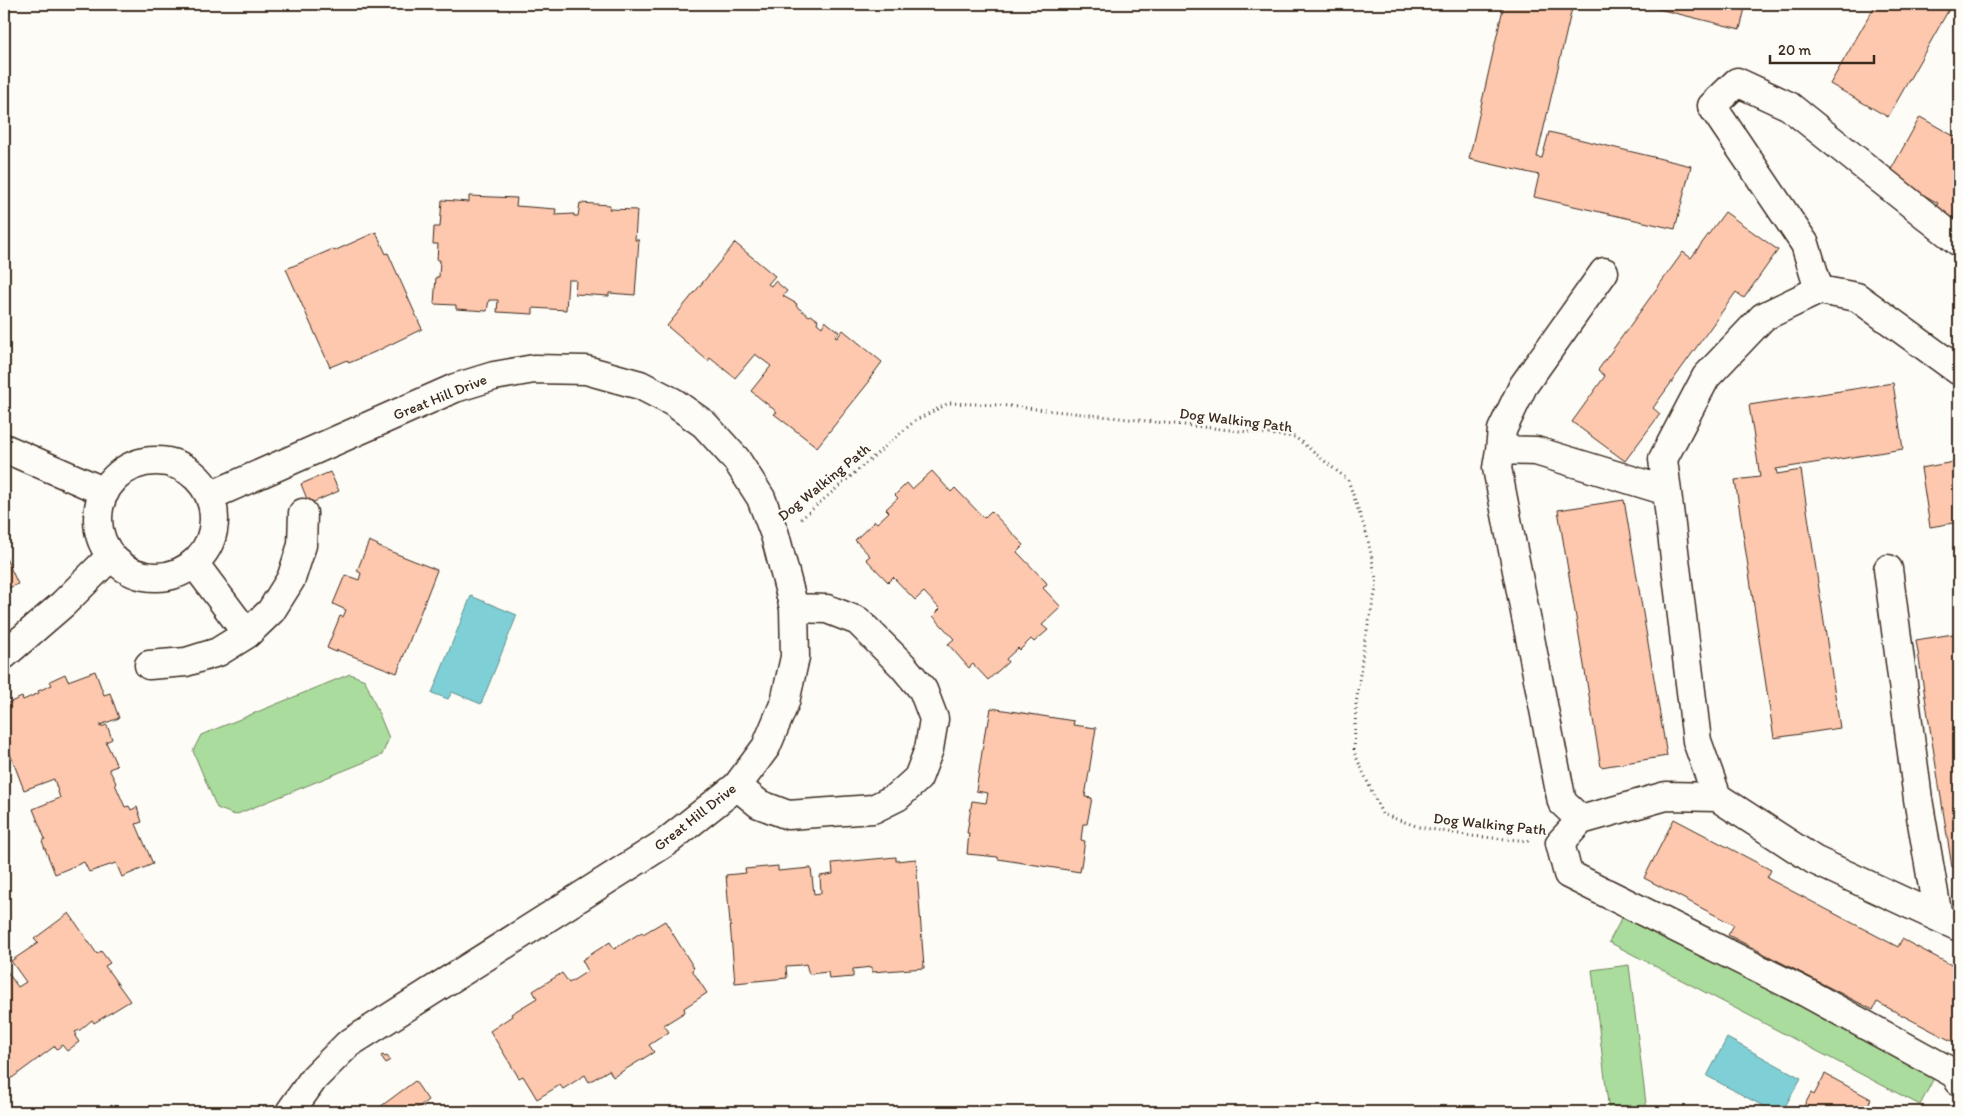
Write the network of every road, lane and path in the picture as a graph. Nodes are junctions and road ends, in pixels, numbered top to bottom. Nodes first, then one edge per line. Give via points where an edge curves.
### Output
1 (1959, 242) edge
2 (1604, 272) dead end
3 (1819, 290) junction
4 (1959, 371) edge
5 (4, 448) edge
6 (1500, 450) junction
7 (1666, 491) junction
8 (105, 492) junction
9 (210, 496) junction
10 (303, 512) dead end
11 (775, 535) junction
12 (111, 556) junction
13 (194, 563) junction
14 (1888, 569) dead end
15 (794, 608) junction
16 (247, 634) junction
17 (4, 654) edge
18 (149, 665) dead end
19 (737, 786) junction
20 (1717, 797) junction
21 (1581, 820) junction
22 (1560, 843) junction
23 (1948, 922) edge
24 (1959, 1081) edge
25 (290, 1112) edge

1 - 3 street via 1789,106 1737,82 1712,106 1806,244
2 - 6 street via 1523,386 1502,430
3 - 4 street via 1857,297
3 - 7 street via 1763,317 1706,378 1662,459
5 - 8 street
6 - 7 street via 1536,451
6 - 21 street via 1497,468 1562,802
7 - 20 street via 1696,742
8 - 9 street via 116,477 132,466 150,461 168,462 185,468 200,480
8 - 12 street via 98,524 102,541
9 - 11 street, Great Hill Drive via 456,388 494,376 534,369 586,370 640,385 673,402 704,424 736,459 761,498
9 - 13 street via 213,532 206,549
10 - 16 street via 302,545 291,579 271,611
11 - 15 street, Great Hill Drive
11 - 22 path, Dog Walking Path via 798,522 916,420 950,403 999,405 1295,437 1348,480 1367,535 1377,584 1364,644 1354,752 1382,814 1419,827 1471,836
12 - 13 street via 124,568 142,576 178,573
12 - 17 street via 63,604
13 - 16 street
14 - 23 street via 1918,799
15 - 19 street, Great Hill Drive via 794,657 785,702 766,747
15 - 19 street via 827,609 858,621 903,666 923,690 934,719 929,749 918,778 898,797 873,808 788,815 759,804
16 - 18 street via 218,652 186,662
19 - 25 street, Great Hill Drive via 665,843 348,1044 314,1078
20 - 21 street via 1666,796
20 - 23 street via 1814,860
21 - 22 street
22 - 24 street via 1568,874 1805,992 1955,1074

